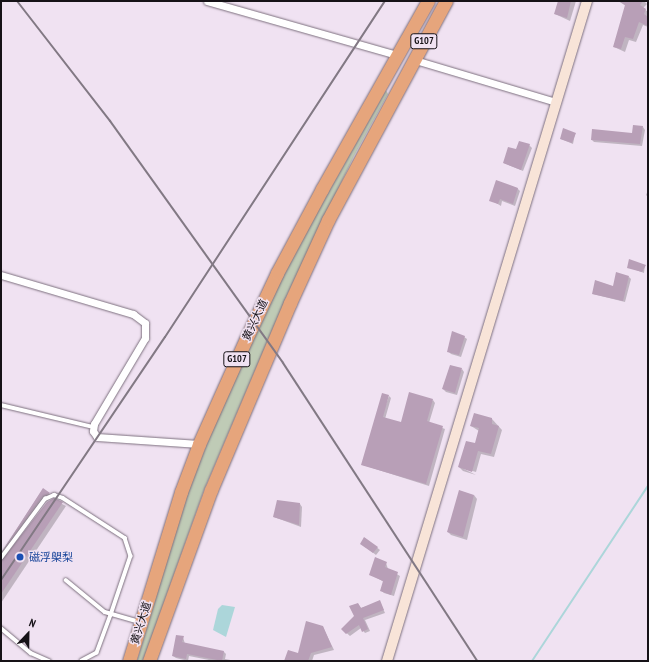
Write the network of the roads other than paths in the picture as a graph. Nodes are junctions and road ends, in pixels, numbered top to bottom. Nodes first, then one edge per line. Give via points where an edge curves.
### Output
1 (207, 1) edge
2 (428, 1) edge
3 (446, 1) edge
4 (587, 1) edge
5 (397, 55) junction
6 (415, 60) junction
7 (556, 102) junction
8 (1, 275) edge
9 (1, 404) edge
10 (93, 427) junction
11 (199, 444) junction
12 (1, 558) edge
13 (66, 580) dead end
14 (111, 615) junction
15 (140, 622) junction
16 (1, 628) edge
17 (49, 661) edge
18 (82, 661) edge
19 (130, 661) edge
20 (149, 661) edge
21 (387, 661) edge

1 - 5 street
2 - 5 highway, 黄兴大道 / G107
3 - 6 highway, 黄兴大道 / G107
4 - 7 street
5 - 11 highway, 黄兴大道 / G107 via 277,273
6 - 7 street
6 - 20 highway, 黄兴大道 / G107 via 328,220 290,303 211,490
7 - 21 street
8 - 10 street via 133,314 145,323 145,338
9 - 10 lane
10 - 11 street via 94,435 100,439
11 - 15 highway, 黄兴大道 / G107
12 - 14 lane via 45,499 54,495 64,498 129,543 131,556
13 - 14 lane
14 - 15 lane
14 - 18 lane via 97,653
15 - 19 highway, 黄兴大道 / G107
16 - 17 lane via 32,653

